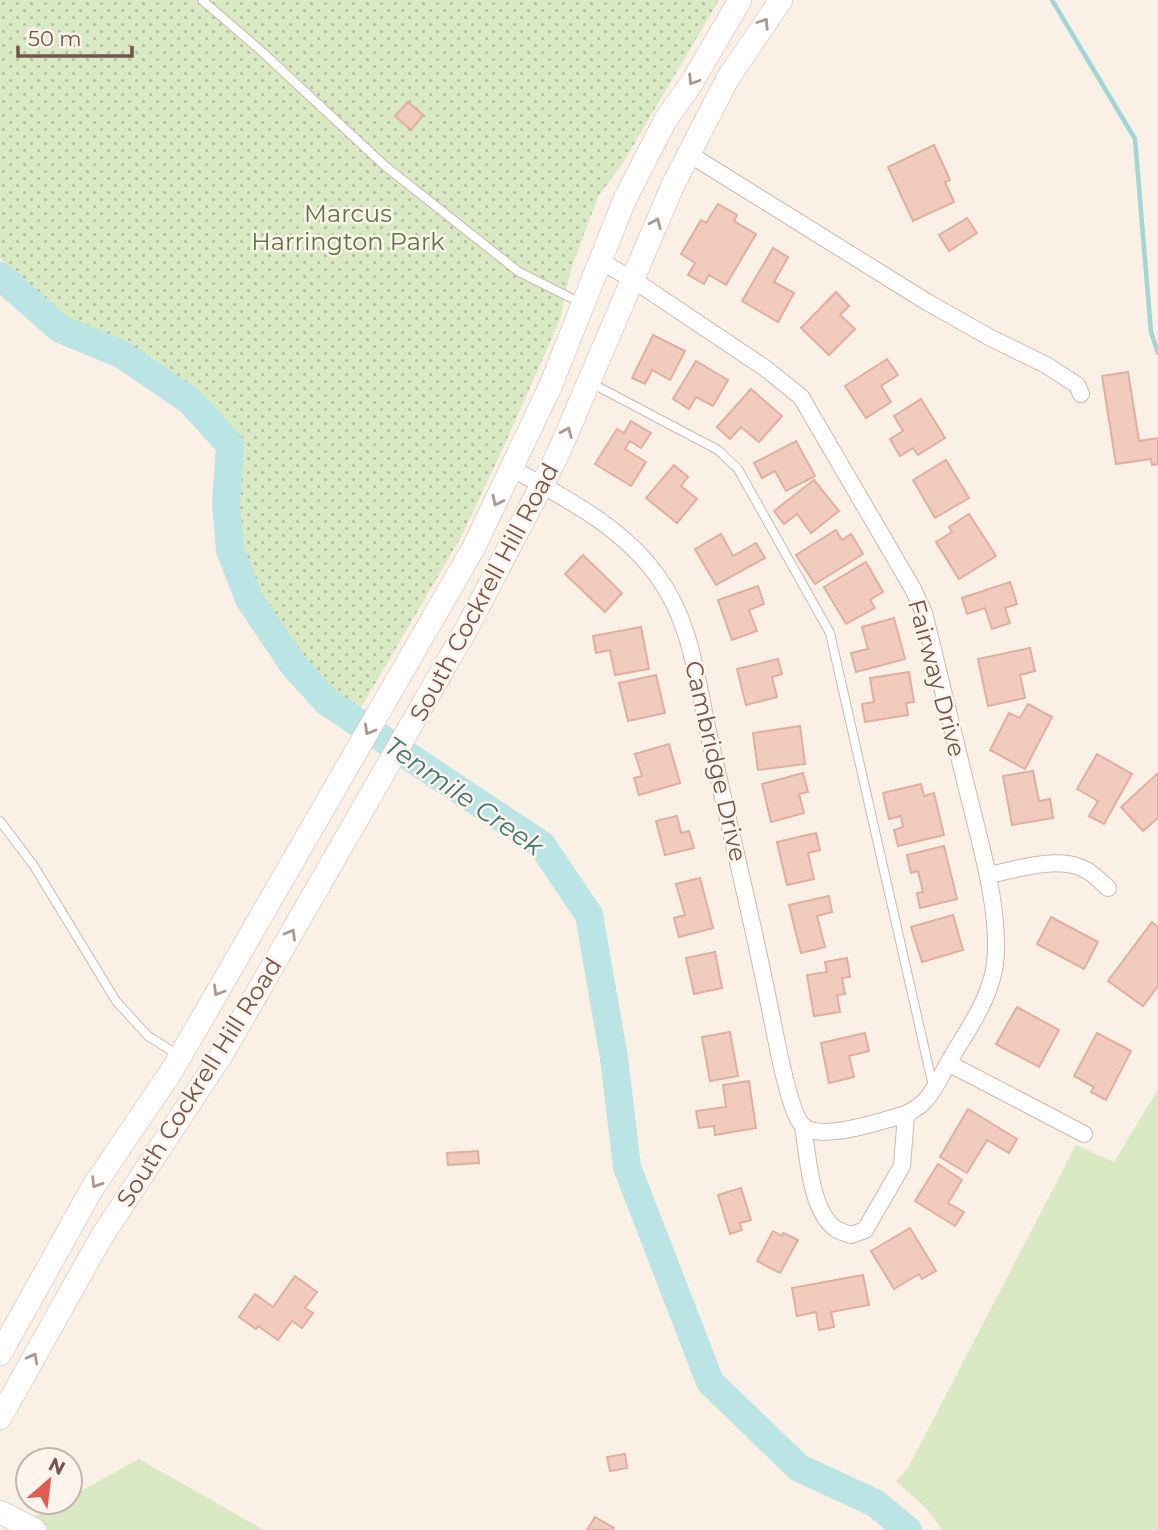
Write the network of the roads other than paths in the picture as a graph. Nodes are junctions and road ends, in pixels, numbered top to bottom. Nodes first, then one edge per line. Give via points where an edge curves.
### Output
1 (202, 0) edge
2 (740, 0) edge
3 (781, 0) edge
4 (689, 154) junction
5 (600, 261) junction
6 (632, 279) junction
7 (583, 304) junction
8 (614, 321) junction
9 (589, 382) junction
10 (1081, 394) dead end
11 (513, 469) junction
12 (542, 485) junction
13 (0, 821) edge
14 (988, 875) junction
15 (1108, 888) dead end
16 (179, 1059) junction
17 (948, 1063) junction
18 (205, 1080) junction
19 (934, 1090) junction
20 (906, 1115) junction
21 (803, 1126) junction
22 (1084, 1134) dead end
23 (0, 1354) edge
24 (0, 1418) edge
25 (0, 1512) edge
26 (34, 1530) edge

1 - 7 lane via 385,166 519,272
2 -> 5 main road, South Cockrell Hill Road via 666,119
4 -> 3 main road, South Cockrell Hill Road via 728,79
6 -> 4 main road, South Cockrell Hill Road
4 - 10 street via 928,302 1046,365 1077,385
5 - 6 street, Fairway Drive
5 - 7 main road, South Cockrell Hill Road
6 - 8 main road, South Cockrell Hill Road
6 - 14 street, Fairway Drive via 785,381 816,420 923,613
7 - 8 main road
7 - 11 main road, South Cockrell Hill Road
8 - 9 main road, South Cockrell Hill Road
12 -> 9 main road, South Cockrell Hill Road
9 - 19 lane via 718,450 738,469 830,633
11 - 12 street, Cambridge Drive
11 -> 16 main road, South Cockrell Hill Road via 404,671
18 -> 12 main road, South Cockrell Hill Road via 433,688
12 - 21 street, Cambridge Drive via 606,523 636,550 660,578 676,610 701,688 780,1056 795,1114
13 - 16 lane via 34,866 116,1001 148,1036
14 - 15 street via 1066,863 1084,868
14 - 17 street, Fairway Drive via 994,971 968,1032
16 - 18 main road
16 -> 23 main road, South Cockrell Hill Road via 93,1187
17 - 19 street
17 - 22 street
24 -> 18 main road, South Cockrell Hill Road via 102,1236
19 - 20 street via 924,1105
20 - 21 street via 830,1132 816,1133
20 - 21 street, Cambridge Drive via 902,1166 865,1230 851,1235 835,1228 816,1200
25 - 26 main road

